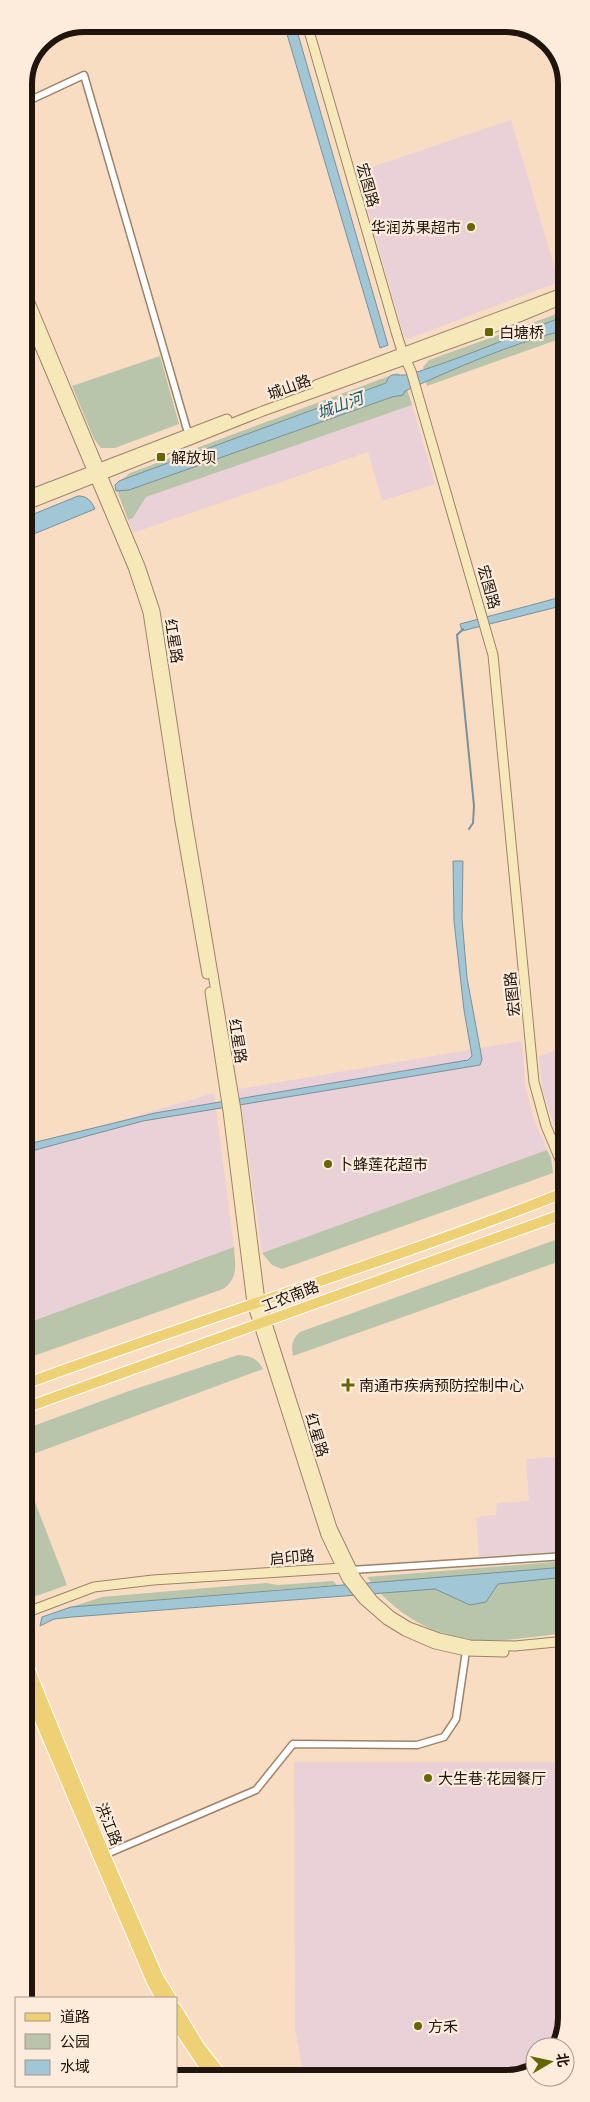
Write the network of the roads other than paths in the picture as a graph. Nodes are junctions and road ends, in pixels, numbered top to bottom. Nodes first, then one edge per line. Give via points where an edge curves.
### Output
1 (309, 33) edge
2 (32, 98) edge
3 (558, 299) edge
4 (32, 308) edge
5 (32, 327) edge
6 (404, 356) junction
7 (188, 433) junction
8 (97, 471) junction
9 (32, 494) edge
10 (32, 502) edge
11 (558, 1155) edge
12 (558, 1195) edge
13 (558, 1216) edge
14 (256, 1302) junction
15 (263, 1322) junction
16 (32, 1382) edge
17 (32, 1405) edge
18 (558, 1557) edge
19 (340, 1566) junction
20 (351, 1575) junction
21 (32, 1609) edge
22 (558, 1642) edge
23 (558, 1648) edge
24 (466, 1651) junction
25 (32, 1676) edge
26 (32, 1701) edge
27 (101, 1856) junction
28 (160, 1997) edge
29 (169, 1997) edge
30 (178, 2011) edge
31 (178, 2027) edge
32 (206, 2069) edge
33 (217, 2069) edge

1 - 6 main road, 宏图路
2 - 7 street via 84,75
3 - 6 main road, 城山路
4 - 8 main road, 红星路
5 - 8 main road, 红星路
6 - 7 main road, 城山路
6 - 8 main road, 城山路
6 - 11 main road, 宏图路 via 417,390 493,655 534,1082
7 - 8 main road, 城山路
8 - 9 main road, 城山路
8 - 10 main road, 城山路
8 - 14 main road, 红星路 via 148,612 232,1111
12 - 14 main road, 工农南路 via 484,1224
13 - 15 main road, 工农南路
14 - 15 main road, 红星路
14 - 16 main road, 工农南路
15 - 17 main road, 工农南路
15 - 19 main road, 红星路 via 326,1535
15 - 20 main road, 红星路 via 332,1528
18 - 20 street, 启印路
19 - 20 main road, 启印路
19 - 21 main road, 启印路 via 94,1587
20 - 22 main road, 红星路 via 391,1616 408,1627 439,1638 470,1645 515,1646
20 - 24 main road, 红星路 via 363,1599 405,1632 434,1644
23 - 24 main road, 红星路 via 511,1652
24 - 27 street via 456,1719 444,1737 417,1745 293,1744 256,1790
25 - 27 main road, 洪江路
26 - 27 main road, 洪江路
27 - 28 main road, 洪江路
27 - 29 main road, 洪江路
30 - 33 main road
31 - 32 main road

